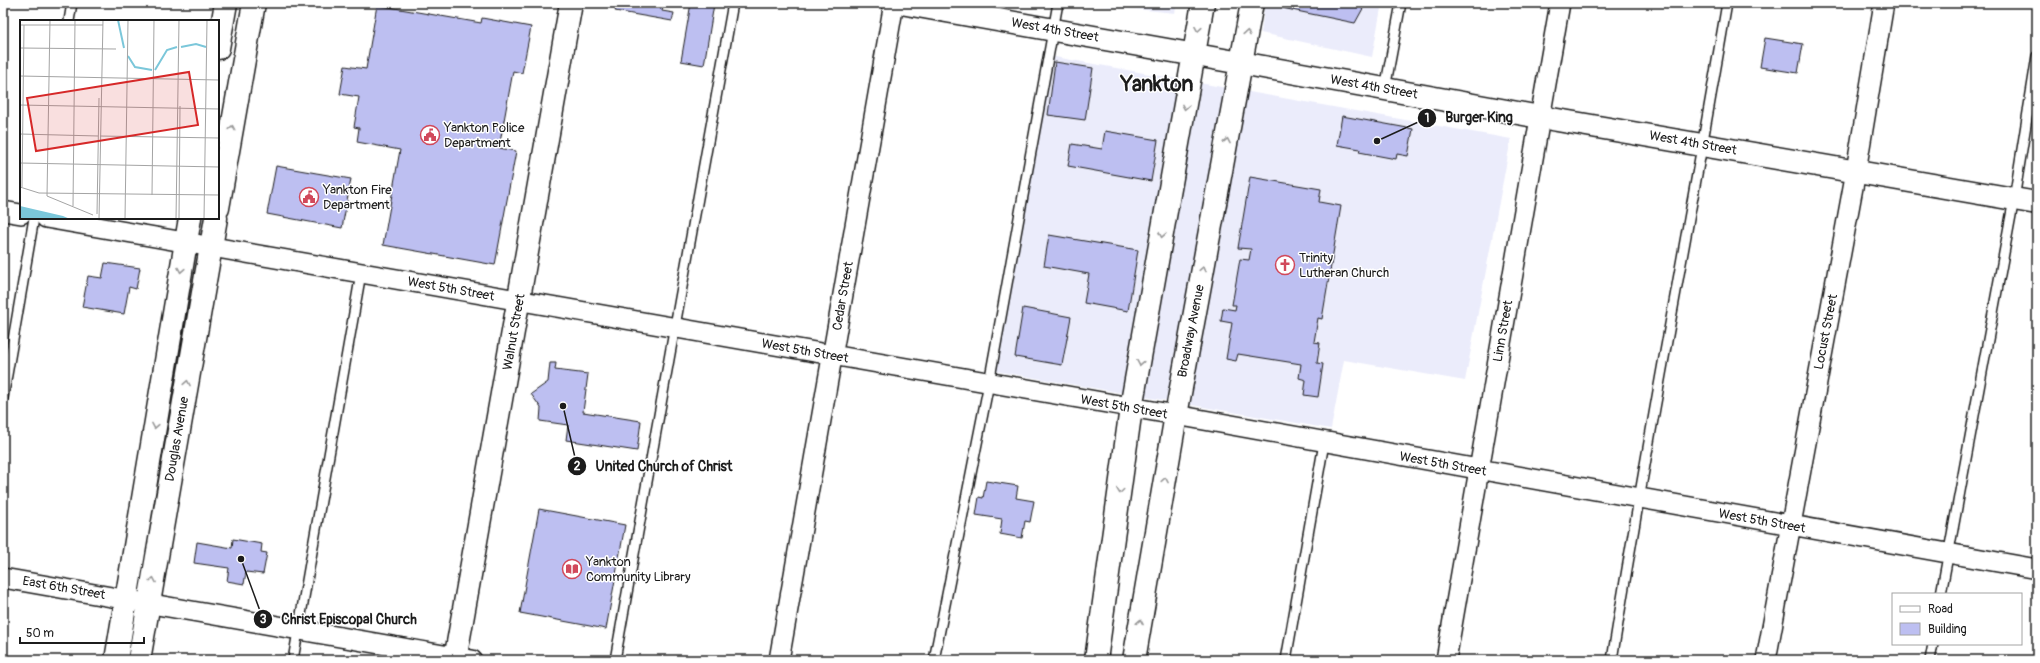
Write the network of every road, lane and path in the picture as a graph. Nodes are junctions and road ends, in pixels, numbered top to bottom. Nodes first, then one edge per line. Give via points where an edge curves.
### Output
1 (72, 3) edge
2 (226, 3) edge
3 (254, 3) edge
4 (571, 3) edge
5 (733, 3) edge
6 (894, 3) edge
7 (901, 3) edge
8 (1058, 3) edge
9 (1202, 3) edge
10 (1252, 3) edge
11 (1401, 3) edge
12 (1560, 3) edge
13 (1727, 3) edge
14 (1884, 3) edge
15 (69, 20) edge
16 (1054, 30) junction
17 (219, 42) edge
18 (1194, 54) junction
19 (2037, 56) edge
20 (1241, 63) junction
21 (1385, 89) junction
22 (1540, 117) junction
23 (1703, 145) junction
24 (1856, 171) junction
25 (2014, 199) junction
26 (219, 202) edge
27 (2037, 203) edge
28 (3, 211) edge
29 (20, 214) edge
30 (34, 219) edge
31 (52, 219) edge
32 (190, 219) edge
33 (216, 219) edge
34 (186, 242) junction
35 (211, 247) junction
36 (361, 273) junction
37 (520, 301) junction
38 (675, 328) junction
39 (833, 356) junction
40 (989, 383) junction
41 (3, 398) edge
42 (1132, 408) junction
43 (1176, 415) junction
44 (1324, 443) junction
45 (1479, 470) junction
46 (1637, 499) junction
47 (1790, 526) junction
48 (1948, 554) junction
49 (2037, 569) edge
50 (3, 578) edge
51 (1941, 593) edge
52 (126, 599) junction
53 (149, 603) junction
54 (299, 629) junction
55 (1933, 645) edge
56 (461, 659) edge
57 (116, 660) edge
58 (139, 660) edge
59 (293, 660) edge
60 (615, 660) edge
61 (779, 660) edge
62 (934, 660) edge
63 (1096, 660) edge
64 (1134, 660) edge
65 (1286, 660) edge
66 (1446, 660) edge
67 (1612, 660) edge
68 (1766, 660) edge
69 (1930, 660) edge

1 - 15 lane
2 - 17 main road
26 -> 3 main road
4 - 37 main road, Walnut Street
5 - 38 lane
6 - 39 street, Cedar Street
7 - 16 main road, West 4th Street
8 - 16 lane
9 -> 18 main road
20 -> 10 main road, Broadway Avenue
11 - 21 lane
12 - 22 street, Linn Street
13 - 23 lane
14 - 24 street, Locust Street
16 - 18 main road, West 4th Street
16 - 40 lane
18 - 20 main road, West 4th Street
18 -> 42 main road
19 - 25 lane
20 - 21 main road, West 4th Street
43 -> 20 main road, Broadway Avenue
21 - 22 main road, West 4th Street
22 - 23 main road, West 4th Street
22 - 45 street, Linn Street
23 - 24 main road, West 4th Street
23 - 46 lane
24 - 25 main road, West 4th Street
24 - 47 street, Locust Street
25 - 27 main road, West 4th Street
25 - 48 lane
28 - 29 street
30 - 41 lane
31 - 34 street, West 5th Street
32 - 34 main road, Douglas Avenue
33 - 35 main road, Douglas Avenue
34 - 35 street, West 5th Street
34 -> 52 main road, Douglas Avenue
35 - 36 street, West 5th Street
53 -> 35 main road, Douglas Avenue
36 - 37 street, West 5th Street
36 - 54 lane
37 - 38 street, West 5th Street
37 - 56 main road, Walnut Street
38 - 39 street, West 5th Street
38 - 60 lane
39 - 40 street, West 5th Street
39 - 61 street, Cedar Street
40 - 42 street, West 5th Street
40 - 62 lane
42 - 43 street, West 5th Street
42 -> 63 main road
43 - 44 street, West 5th Street
64 -> 43 main road, Broadway Avenue
44 - 45 street, West 5th Street
44 - 65 lane
45 - 46 street, West 5th Street
45 - 66 street, Linn Street
46 - 47 street, West 5th Street
46 - 67 lane
47 - 48 street, West 5th Street
47 - 68 street, Locust Street
48 - 49 street, West 5th Street
48 - 51 lane
50 - 52 street, East 6th Street
52 - 53 street, East 6th Street
52 - 57 main road, Douglas Avenue
53 - 54 street, East 6th Street
53 - 58 main road, Douglas Avenue
54 - 56 street, East 6th Street
54 - 59 lane
55 - 69 lane

